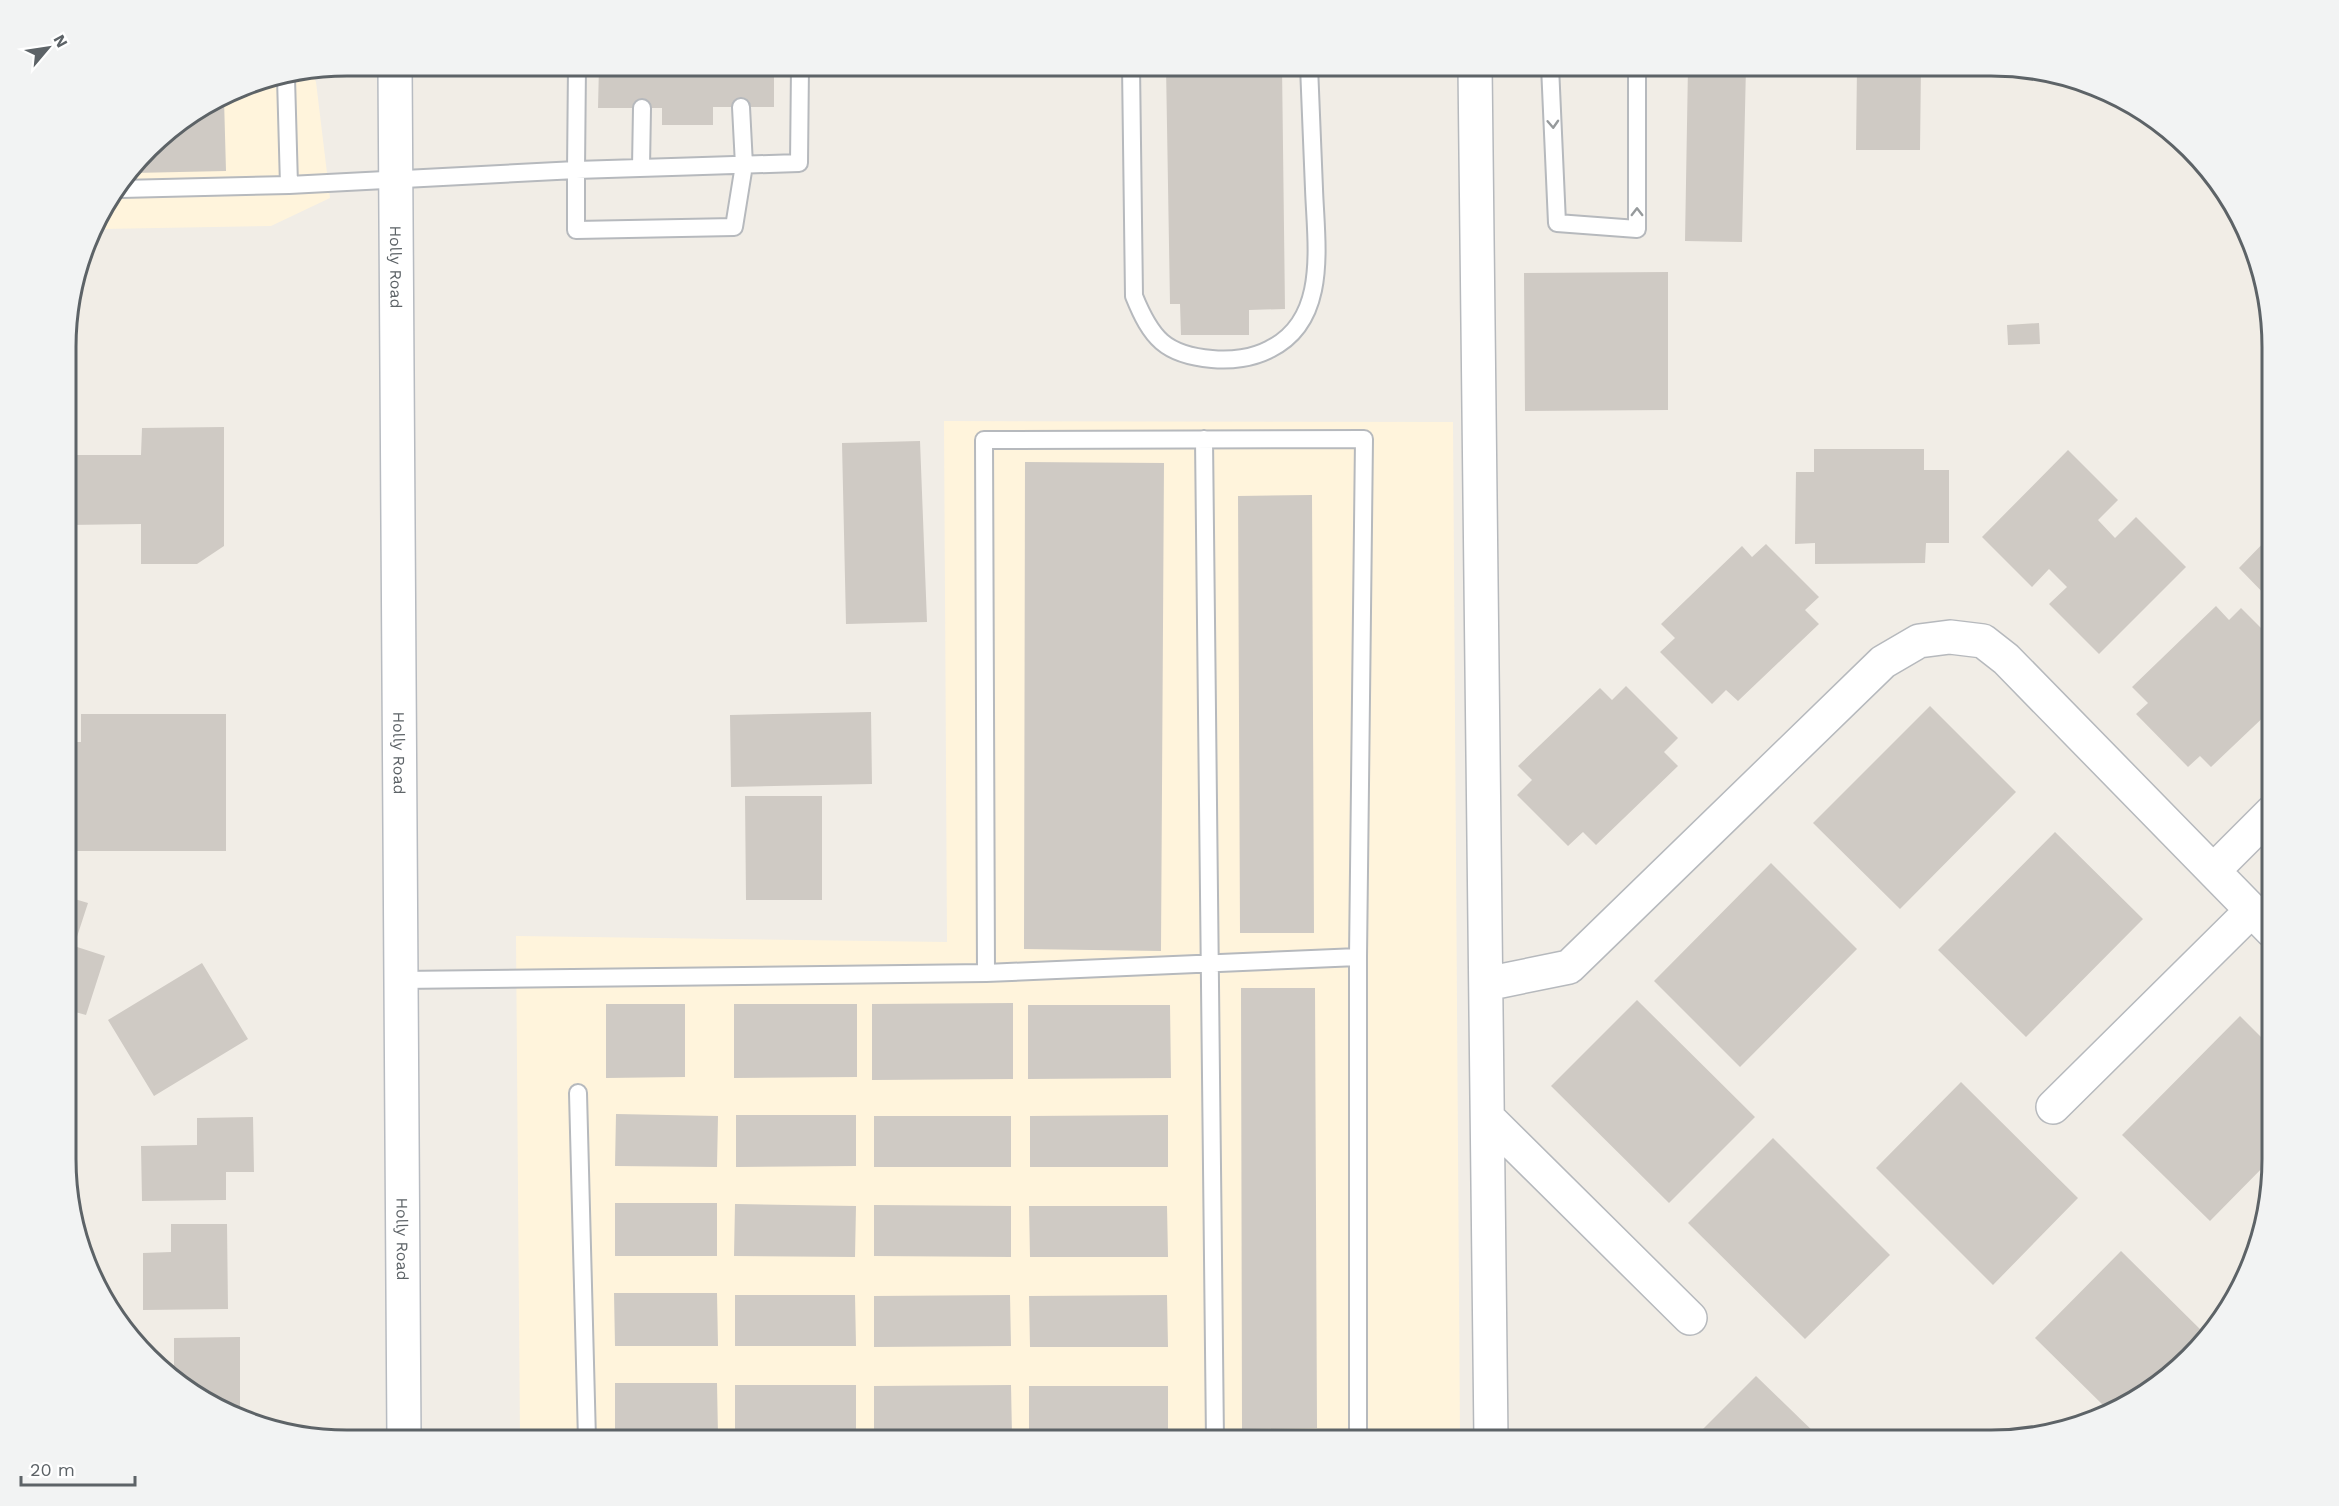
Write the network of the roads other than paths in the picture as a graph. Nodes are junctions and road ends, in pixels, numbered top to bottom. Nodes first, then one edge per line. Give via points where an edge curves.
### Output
1 (376, 76) edge
2 (395, 76) edge
3 (577, 76) edge
4 (800, 76) edge
5 (1131, 76) edge
6 (1309, 76) edge
7 (1475, 76) edge
8 (1550, 76) edge
9 (1637, 76) edge
10 (286, 84) edge
11 (741, 107) dead end
12 (642, 108) dead end
13 (395, 110) junction
14 (744, 165) junction
15 (641, 167) junction
16 (576, 170) junction
17 (395, 178) junction
18 (289, 184) junction
19 (127, 189) edge
20 (1204, 439) junction
21 (2262, 822) edge
22 (2214, 870) junction
23 (2262, 921) edge
24 (1358, 957) junction
25 (1211, 965) junction
26 (986, 974) junction
27 (400, 980) junction
28 (1486, 984) junction
29 (578, 1093) dead end
30 (2053, 1107) dead end
31 (1488, 1118) junction
32 (1690, 1318) dead end
33 (404, 1430) edge
34 (587, 1430) edge
35 (1215, 1430) edge
36 (1358, 1430) edge
37 (1491, 1430) edge

1 - 13 street
2 - 13 street, Holly Road
3 - 16 lane
4 - 14 lane via 799,163
5 - 6 lane via 1134,296 1145,322 1163,345 1190,357 1222,360 1260,354 1282,343 1301,325 1313,295 1317,259
7 - 28 street
8 -> 9 lane via 1557,223 1637,229
10 - 18 lane
11 - 14 lane
12 - 15 lane
13 - 17 street, Holly Road
14 - 15 lane
14 - 16 lane via 734,227 576,230
15 - 16 lane
16 - 17 lane
17 - 18 lane
17 - 27 street, Holly Road
18 - 19 lane
20 - 24 lane via 1364,439
20 - 25 lane
20 - 26 lane via 984,440
21 - 22 street
22 - 23 street
22 - 28 street via 2006,659 1983,641 1950,637 1919,641 1883,662 1569,966
23 - 30 street
24 - 25 lane
24 - 36 lane
25 - 26 lane
25 - 35 lane
26 - 27 lane
27 - 33 street, Holly Road
28 - 31 street
29 - 34 lane
31 - 32 street
31 - 37 street

